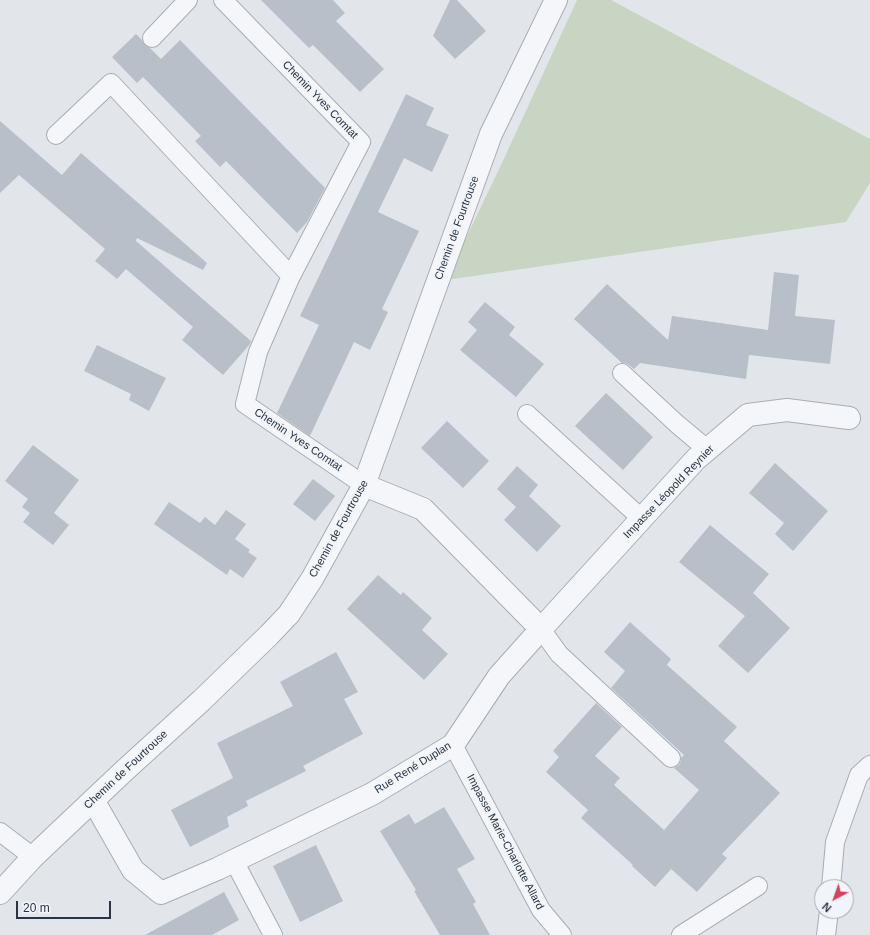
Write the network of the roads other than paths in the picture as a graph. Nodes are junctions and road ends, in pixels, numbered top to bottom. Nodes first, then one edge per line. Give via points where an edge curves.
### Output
1 (188, 0) edge
2 (223, 0) edge
3 (551, 2) edge
4 (152, 38) dead end
5 (56, 135) dead end
6 (291, 276) junction
7 (622, 373) dead end
8 (526, 414) dead end
9 (849, 418) dead end
10 (708, 450) junction
11 (364, 485) junction
12 (642, 519) junction
13 (541, 629) junction
14 (453, 745) junction
15 (671, 758) dead end
16 (870, 765) edge
17 (93, 800) junction
18 (0, 832) edge
19 (33, 857) junction
20 (234, 861) junction
21 (832, 879) edge
22 (758, 886) dead end
23 (0, 893) edge
24 (828, 919) edge
25 (273, 935) edge
26 (562, 935) edge
27 (681, 935) edge
28 (826, 935) edge

1 - 4 lane
2 - 6 lane, Chemin Yves Comtat via 361,142
3 - 11 street, Chemin de Fourtrouse via 491,134
5 - 6 lane via 111,83
6 - 11 lane, Chemin Yves Comtat via 258,352 245,404
7 - 10 lane
8 - 12 lane
9 - 10 street, Impasse Léopold Reynier via 788,410 748,415
10 - 12 street, Impasse Léopold Reynier via 696,459
11 - 13 street via 423,509
11 - 17 street, Chemin de Fourtrouse via 312,579 289,614 202,700
12 - 13 street, Impasse Léopold Reynier
13 - 14 street, Rue René Duplan via 499,676
13 - 15 lane via 559,654
14 - 20 street, Rue René Duplan via 372,794
14 - 26 lane, Impasse Marie-Charlotte Allard via 541,910
16 - 21 lane via 860,774 835,842
17 - 19 street, Chemin de Fourtrouse
17 - 20 street, Rue René Duplan via 133,870 161,893
18 - 19 lane
19 - 23 street, Chemin de Fourtrouse
20 - 25 lane
22 - 27 lane
24 - 28 lane

